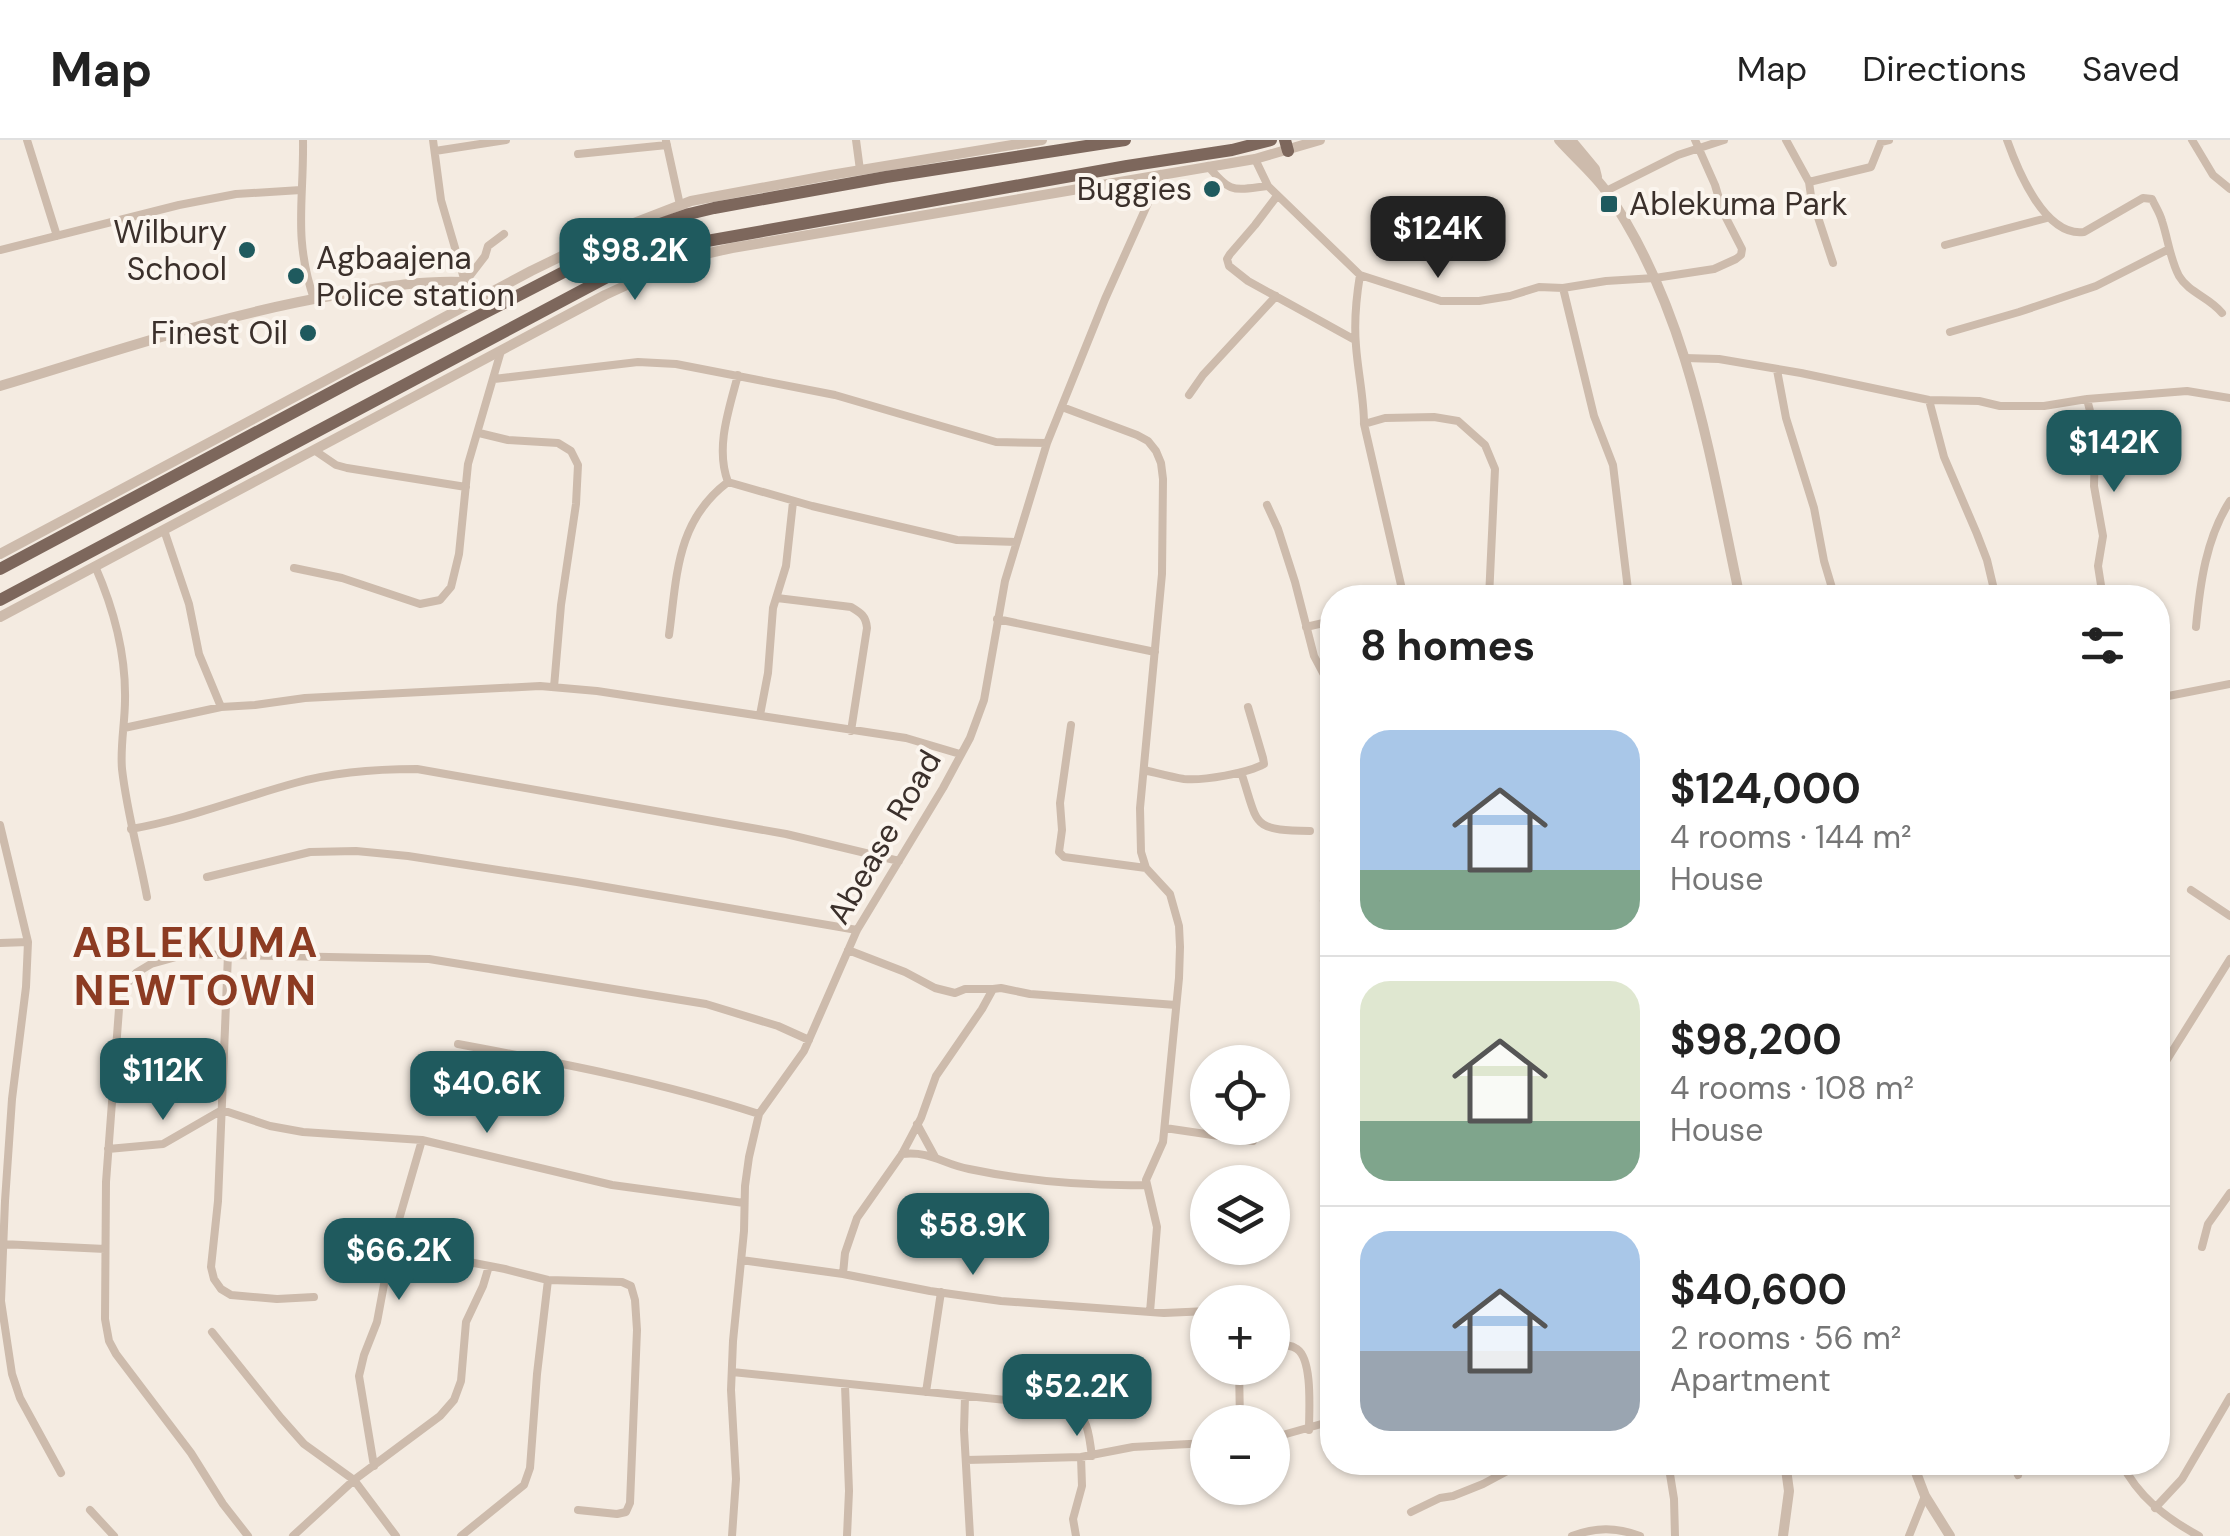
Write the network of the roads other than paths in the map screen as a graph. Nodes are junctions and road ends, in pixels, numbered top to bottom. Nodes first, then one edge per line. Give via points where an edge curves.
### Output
1 (27, 140) edge
2 (303, 140) edge
3 (433, 140) edge
4 (506, 140) edge
5 (856, 140) edge
6 (1042, 140) edge
7 (1125, 140) edge
8 (1272, 140) edge
9 (1320, 140) edge
10 (1558, 140) edge
11 (1571, 140) edge
12 (1724, 140) edge
13 (1786, 140) edge
14 (1889, 140) edge
15 (2007, 140) edge
16 (2192, 140) edge
17 (667, 142) edge
18 (1698, 144) edge
19 (1287, 145) edge
20 (435, 151) junction
21 (578, 154) dead end
22 (1254, 159) junction
23 (1208, 166) junction
24 (860, 170) junction
25 (1162, 174) junction
26 (1808, 182) junction
27 (1268, 186) junction
28 (1603, 187) junction
29 (2230, 189) edge
30 (301, 190) junction
31 (764, 194) junction
32 (1276, 196) junction
33 (680, 205) junction
34 (2047, 218) junction
35 (504, 234) dead end
36 (56, 236) junction
37 (1945, 245) dead end
38 (2168, 248) junction
39 (0, 250) edge
40 (1832, 262) dead end
41 (1360, 276) junction
42 (1655, 278) junction
43 (464, 282) junction
44 (1563, 288) junction
45 (1276, 296) junction
46 (314, 299) junction
47 (478, 300) junction
48 (2222, 313) dead end
49 (1950, 332) dead end
50 (1355, 340) junction
51 (502, 351) junction
52 (456, 356) junction
53 (1685, 358) junction
54 (1778, 370) junction
55 (464, 371) junction
56 (738, 375) junction
57 (356, 378) junction
58 (494, 379) junction
59 (0, 386) edge
60 (1190, 395) dead end
61 (2230, 398) edge
62 (2087, 399) junction
63 (1930, 400) junction
64 (369, 402) junction
65 (1062, 407) junction
66 (1364, 424) junction
67 (479, 433) junction
68 (1048, 443) junction
69 (314, 450) junction
70 (728, 482) junction
71 (466, 488) junction
72 (2230, 501) edge
73 (793, 502) junction
74 (1267, 505) dead end
75 (98, 518) junction
76 (164, 530) junction
77 (110, 542) junction
78 (1016, 542) junction
79 (0, 554) edge
80 (95, 566) junction
81 (294, 568) dead end
82 (0, 569) edge
83 (1401, 585) edge
84 (1490, 585) edge
85 (1627, 585) edge
86 (1737, 585) edge
87 (1831, 585) edge
88 (1993, 585) edge
89 (2101, 585) edge
90 (776, 598) junction
91 (0, 600) edge
92 (0, 618) edge
93 (996, 619) junction
94 (1320, 624) edge
95 (1306, 627) junction
96 (2196, 627) dead end
97 (669, 636) dead end
98 (1155, 652) junction
99 (1320, 667) edge
100 (2230, 684) edge
101 (554, 687) junction
102 (2170, 696) edge
103 (222, 707) junction
104 (1248, 707) dead end
105 (760, 716) junction
106 (1071, 725) dead end
107 (124, 728) junction
108 (851, 731) junction
109 (960, 754) junction
110 (1144, 770) junction
111 (1241, 772) junction
112 (0, 825) edge
113 (132, 828) junction
114 (1310, 831) dead end
115 (900, 861) junction
116 (1146, 868) junction
117 (208, 877) dead end
118 (2190, 890) dead end
119 (147, 897) dead end
120 (2230, 916) edge
121 (857, 930) junction
122 (28, 942) junction
123 (0, 943) edge
124 (848, 950) junction
125 (228, 954) junction
126 (2230, 959) edge
127 (993, 989) junction
128 (1176, 1005) junction
129 (809, 1040) junction
130 (458, 1044) dead end
131 (2170, 1055) edge
132 (222, 1110) junction
133 (759, 1114) junction
134 (918, 1124) junction
135 (1164, 1128) junction
136 (1190, 1132) edge
137 (422, 1140) junction
138 (108, 1149) junction
139 (902, 1154) junction
140 (935, 1156) junction
141 (1147, 1186) junction
142 (2230, 1193) edge
143 (744, 1202) junction
144 (2, 1244) edge
145 (391, 1247) junction
146 (2202, 1247) dead end
147 (105, 1249) junction
148 (740, 1260) junction
149 (489, 1266) junction
150 (843, 1274) junction
151 (548, 1280) junction
152 (941, 1292) junction
153 (314, 1297) dead end
154 (1190, 1311) edge
155 (1150, 1312) junction
156 (212, 1332) dead end
157 (1290, 1346) edge
158 (732, 1372) junction
159 (845, 1385) junction
160 (926, 1392) junction
161 (2230, 1397) edge
162 (965, 1398) junction
163 (2226, 1415) edge
164 (1320, 1426) edge
165 (1310, 1430) junction
166 (1290, 1434) edge
167 (1190, 1444) edge
168 (1092, 1456) junction
169 (1080, 1457) junction
170 (966, 1460) junction
171 (374, 1466) junction
172 (61, 1474) dead end
173 (1500, 1475) edge
174 (1670, 1475) edge
175 (1787, 1475) edge
176 (1917, 1475) edge
177 (2130, 1475) edge
178 (354, 1480) junction
179 (1925, 1496) junction
180 (2155, 1508) junction
181 (90, 1510) dead end
182 (578, 1510) dead end
183 (1411, 1512) dead end
184 (114, 1536) edge
185 (248, 1536) edge
186 (292, 1536) edge
187 (396, 1536) edge
188 (461, 1536) edge
189 (732, 1536) edge
190 (847, 1536) edge
191 (970, 1536) edge
192 (1076, 1536) edge
193 (1572, 1536) edge
194 (1640, 1536) edge
195 (1675, 1536) edge
196 (1783, 1536) edge
197 (1909, 1536) edge
198 (1950, 1536) edge
199 (2199, 1536) edge

1 - 36 street
2 - 30 street
3 - 20 street
4 - 20 street
5 - 24 street
6 - 24 street
7 - 31 main road
8 - 52 main road via 690,244 611,275
9 - 19 street
10 - 28 street
11 - 28 street
12 - 18 street
13 - 26 street
14 - 26 street via 1881,142 1871,167
15 - 34 street
16 - 29 street
17 - 21 street
17 - 33 street
18 - 28 street
18 - 42 street via 1741,255 1714,268
19 - 22 street
20 - 43 street
22 - 23 street
22 - 27 street
23 - 25 street
23 - 27 street via 1228,188
24 - 31 street
25 - 51 street via 682,260
25 - 65 street, Abease Road
26 - 40 street
27 - 32 street
28 - 42 street
30 - 36 street via 236,194
30 - 46 street via 300,242
31 - 33 street
31 - 57 main road via 649,228
32 - 41 street
32 - 45 street via 1228,260 1234,272
33 - 47 street
34 - 37 street
34 - 38 street via 2084,232 2148,197
35 - 43 street
36 - 39 street
38 - 48 street via 2188,287
38 - 49 street via 2096,286
41 - 44 street via 1442,301
41 - 50 street
42 - 44 street
42 - 53 street
43 - 46 street via 414,282
43 - 47 street
44 - 85 street via 1612,465
45 - 50 street
45 - 60 street
46 - 59 street
47 - 79 street
50 - 66 street
51 - 55 street
51 - 58 street
52 - 55 main road
52 - 64 main road
53 - 54 street
53 - 86 street
54 - 63 street
54 - 87 street
55 - 69 street
56 - 58 street via 638,362
56 - 68 street via 835,394 996,442
56 - 70 street via 724,432
57 - 64 main road
57 - 75 main road
58 - 67 street
61 - 62 street via 2187,391
62 - 63 street via 2044,406
62 - 89 street via 2096,450
63 - 88 street via 1944,457
64 - 77 main road
65 - 68 street, Abease Road
65 - 98 street via 1138,434 1161,463
66 - 83 street
66 - 84 street via 1384,418 1458,421 1486,445 1495,470
67 - 71 street
67 - 101 street via 558,443 578,465
68 - 78 street, Abease Road
69 - 71 street via 347,468
69 - 76 street
70 - 73 street
70 - 97 street via 704,504 684,539
71 - 81 street via 459,554 451,587 440,600 420,604
72 - 96 street via 2210,547
73 - 78 street via 957,540
73 - 90 street
74 - 95 street
75 - 77 main road
75 - 82 main road
76 - 80 street
76 - 103 street via 199,654
77 - 91 main road
78 - 93 street, Abease Road
80 - 92 street
80 - 107 street via 116,628
90 - 105 street
90 - 108 street via 851,606 866,620
93 - 98 street
93 - 109 street, Abease Road via 984,700
94 - 95 street
95 - 99 street
98 - 110 street
100 - 102 street
101 - 103 street
101 - 105 street
103 - 107 street
104 - 111 street via 1264,764
105 - 108 street
106 - 116 street via 1059,852
107 - 113 street via 122,767
108 - 109 street
109 - 115 street, Abease Road
110 - 111 street via 1184,779
110 - 116 street via 1140,828
111 - 114 street via 1264,827
112 - 122 street
113 - 115 street via 319,777 417,768
113 - 119 street
115 - 121 street, Abease Road
116 - 128 street via 1170,894 1178,921
117 - 121 street via 310,852 356,851
118 - 120 street
121 - 124 street, Abease Road
122 - 123 street
122 - 144 street
124 - 127 street via 945,991
124 - 129 street, Abease Road
125 - 129 street via 429,958 706,1004
125 - 132 street
125 - 138 street via 187,954 151,964 126,985
126 - 131 street
127 - 128 street
127 - 134 street via 936,1076
128 - 135 street
129 - 133 street, Abease Road
130 - 133 street via 591,1068
132 - 137 street via 303,1132
132 - 138 street via 163,1144
132 - 153 street via 214,1279 230,1295
133 - 143 street, Abease Road
134 - 139 street
134 - 140 street
135 - 136 street
135 - 141 street
137 - 143 street via 612,1185
137 - 145 street
138 - 147 street
139 - 140 street
139 - 150 street via 857,1218
140 - 141 street via 969,1170
141 - 155 street via 1157,1227
142 - 146 street via 2208,1224
143 - 148 street, Abease Road
144 - 147 street
144 - 172 street via 1,1301 12,1374
145 - 149 street
145 - 171 street via 359,1376
147 - 185 street via 109,1341
148 - 150 street
148 - 158 street, Abease Road
149 - 151 street
149 - 171 street via 466,1322 454,1400
150 - 152 street
151 - 182 street via 622,1282 632,1286 635,1300 630,1503 616,1514
151 - 188 street via 528,1478
152 - 155 street
152 - 160 street
154 - 155 street
156 - 178 street via 304,1444
157 - 165 street via 1304,1357
158 - 159 street
158 - 189 street, Abease Road
159 - 160 street
159 - 190 street
160 - 162 street
161 - 163 street
162 - 168 street via 1075,1410 1083,1417
162 - 170 street
163 - 180 street
164 - 165 street
165 - 166 street
167 - 168 street
168 - 169 street
169 - 170 street
169 - 192 street
170 - 191 street
171 - 178 street
173 - 183 street
174 - 195 street
175 - 196 street
176 - 179 street
177 - 180 street
178 - 186 street
178 - 187 street
179 - 197 street
179 - 198 street
180 - 199 street
181 - 184 street
193 - 194 street via 1612,1528

